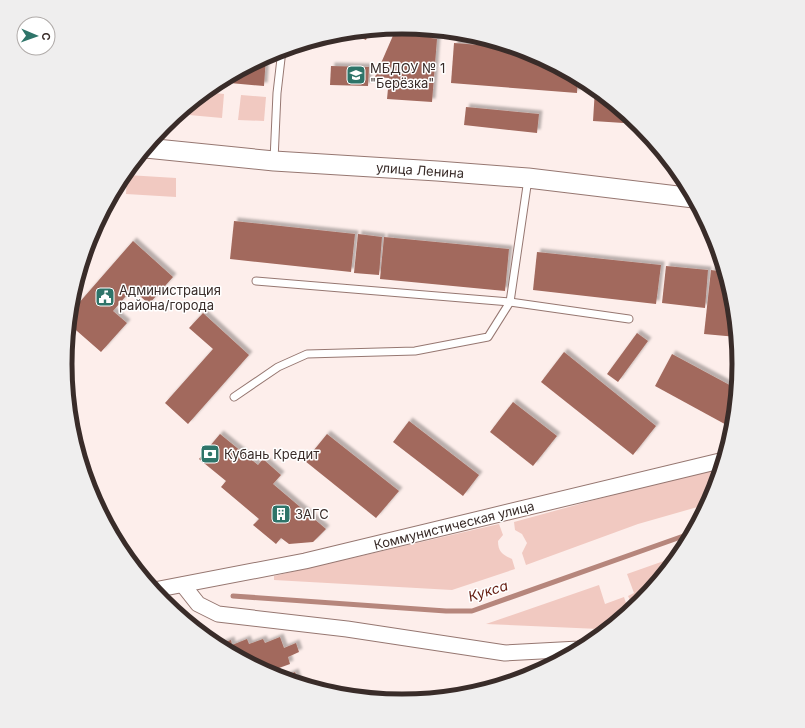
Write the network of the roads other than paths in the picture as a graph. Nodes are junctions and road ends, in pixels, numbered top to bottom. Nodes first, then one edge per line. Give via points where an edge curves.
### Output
1 (281, 57) edge
2 (152, 149) edge
3 (274, 161) junction
4 (528, 178) junction
5 (687, 197) edge
6 (256, 281) dead end
7 (510, 302) junction
8 (629, 319) dead end
9 (234, 397) dead end
10 (717, 462) edge
11 (182, 585) junction
12 (161, 589) edge
13 (568, 650) edge

1 - 3 lane via 276,93
2 - 3 street, улица Ленина
3 - 4 street, улица Ленина
4 - 5 street, улица Ленина
4 - 7 lane
6 - 7 lane
7 - 8 lane
7 - 9 lane via 488,337 415,351 307,354 278,367
10 - 11 street, Коммунистическая улица via 305,561
11 - 12 street, Коммунистическая улица
11 - 13 street via 198,604 218,614 347,629 505,653

